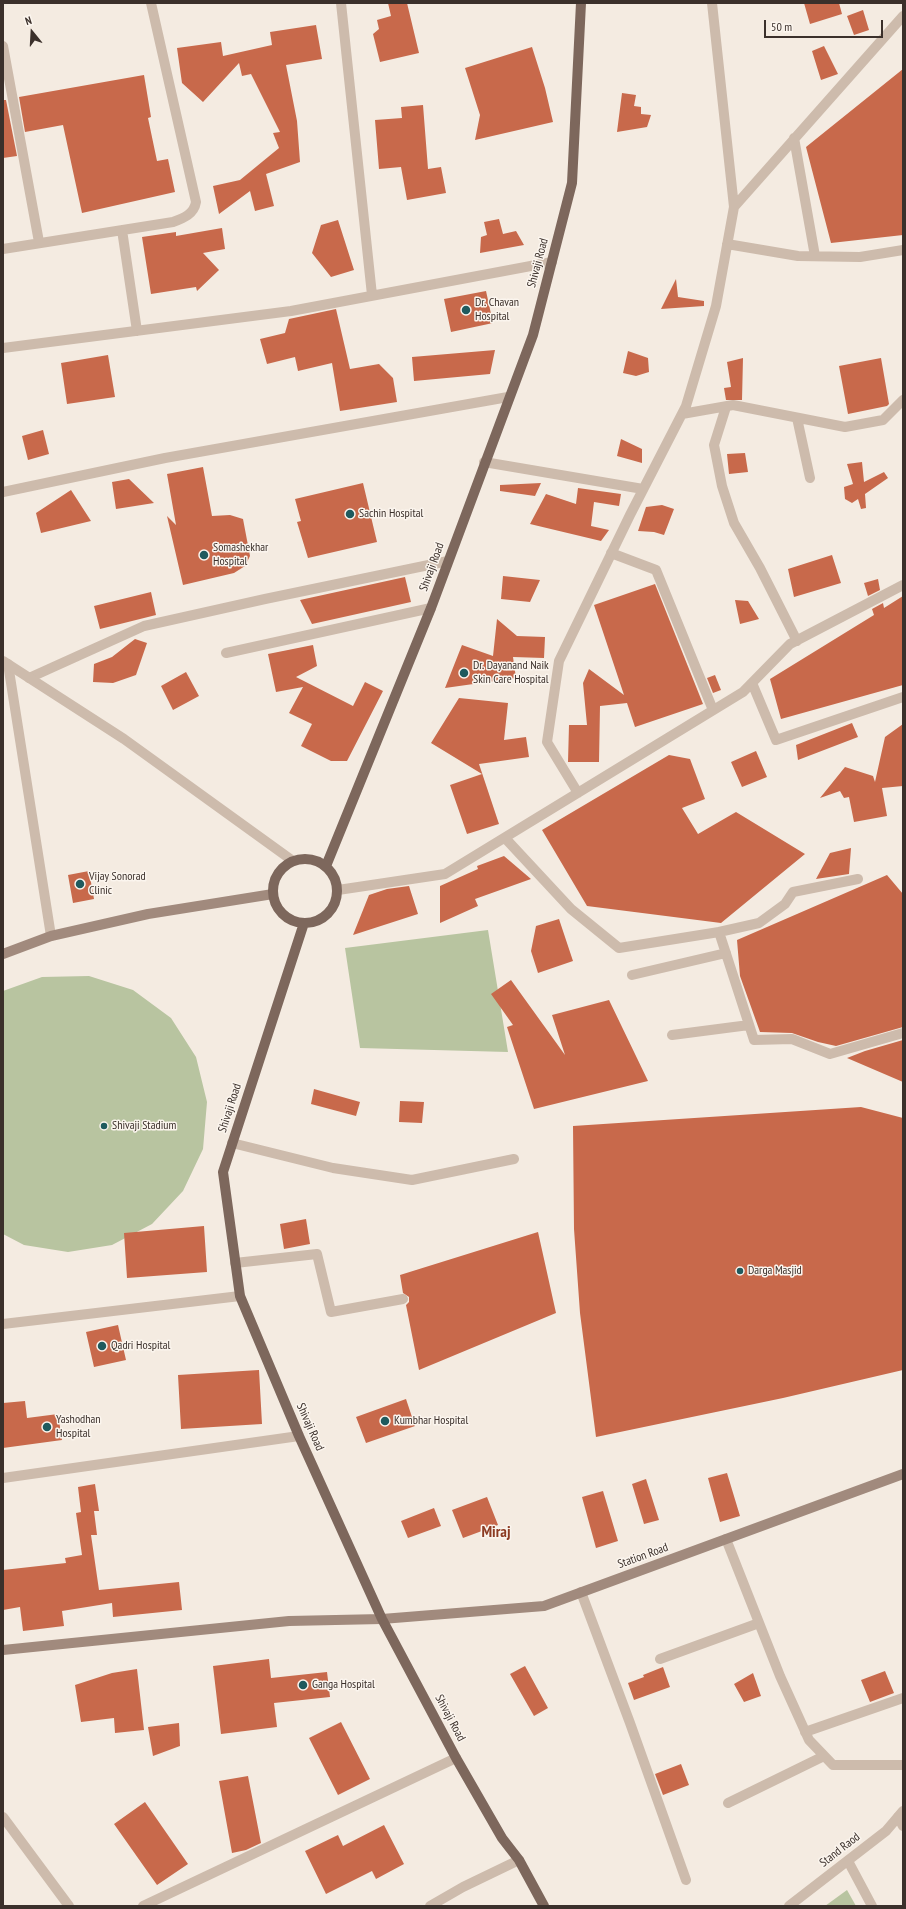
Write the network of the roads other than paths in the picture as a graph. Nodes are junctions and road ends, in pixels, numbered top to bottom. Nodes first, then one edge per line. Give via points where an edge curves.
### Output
1 (151, 3) edge
2 (341, 3) edge
3 (580, 3) edge
4 (712, 3) edge
5 (903, 16) edge
6 (3, 46) edge
7 (794, 138) junction
8 (734, 207) junction
9 (122, 230) junction
10 (39, 242) junction
11 (727, 244) junction
12 (3, 248) edge
13 (903, 250) edge
14 (815, 256) junction
15 (552, 262) junction
16 (372, 295) junction
17 (137, 331) junction
18 (3, 348) edge
19 (508, 397) junction
20 (903, 400) edge
21 (726, 407) junction
22 (682, 414) junction
23 (797, 418) junction
24 (484, 462) junction
25 (810, 478) dead end
26 (644, 489) junction
27 (3, 492) edge
28 (612, 553) junction
29 (448, 561) junction
30 (903, 585) edge
31 (431, 608) junction
32 (797, 641) junction
33 (226, 653) dead end
34 (5, 662) edge
35 (29, 678) junction
36 (752, 683) junction
37 (903, 697) edge
38 (714, 710) junction
39 (578, 793) junction
40 (505, 838) junction
41 (293, 861) junction
42 (326, 866) junction
43 (858, 879) dead end
44 (338, 890) junction
45 (273, 894) junction
46 (304, 923) junction
47 (719, 932) junction
48 (51, 936) junction
49 (726, 953) junction
50 (3, 954) edge
51 (632, 975) dead end
52 (749, 1025) junction
53 (903, 1033) edge
54 (672, 1035) dead end
55 (232, 1143) junction
56 (514, 1158) dead end
57 (235, 1263) junction
58 (240, 1296) junction
59 (403, 1299) dead end
60 (3, 1324) edge
61 (299, 1436) junction
62 (903, 1474) edge
63 (3, 1478) edge
64 (726, 1539) junction
65 (581, 1592) junction
66 (382, 1619) junction
67 (759, 1623) junction
68 (3, 1650) edge
69 (660, 1659) dead end
70 (903, 1698) edge
71 (805, 1732) junction
72 (824, 1756) junction
73 (456, 1758) junction
74 (903, 1765) edge
75 (728, 1803) dead end
76 (900, 1814) edge
77 (3, 1817) edge
78 (903, 1826) edge
79 (519, 1860) junction
80 (848, 1861) junction
81 (686, 1880) dead end
82 (69, 1906) edge
83 (143, 1906) edge
84 (430, 1906) edge
85 (544, 1906) edge
86 (789, 1906) edge
87 (872, 1906) edge

1 - 9 street via 196,202 195,209 184,218
2 - 16 street
3 - 15 main road, Shivaji Road via 572,183
4 - 8 street
5 - 7 street
6 - 10 street
7 - 8 street
7 - 14 street
8 - 11 street
9 - 10 street
9 - 17 street
10 - 12 street
11 - 14 street via 798,256
11 - 22 street via 716,306
13 - 14 street via 860,257
15 - 16 street
15 - 19 main road, Shivaji Road via 533,335
16 - 17 street via 291,311
17 - 18 street
19 - 24 main road, Shivaji Road
19 - 27 street via 165,458
20 - 23 street via 883,420 845,427
21 - 22 street
21 - 23 street via 733,405
21 - 32 street via 714,445 722,486 734,523
22 - 26 street
23 - 25 street
24 - 26 street
24 - 29 main road, Shivaji Road
26 - 28 street
28 - 38 street via 656,570
28 - 39 street via 559,661 547,742
29 - 31 main road, Shivaji Road
29 - 35 street via 265,598 144,626
30 - 32 street
31 - 33 street
31 - 42 main road, Shivaji Road
32 - 36 street via 790,644
34 - 35 street
34 - 48 street
35 - 41 street via 124,739
36 - 37 street via 776,740
36 - 38 street via 743,692
38 - 39 street
39 - 40 street
40 - 44 street via 445,874
40 - 47 street via 571,909 619,948
41 - 42 main road via 310,859
41 - 45 main road via 280,871 274,882
42 - 44 main road via 335,877
43 - 47 street via 793,892 785,904 759,923
44 - 46 main road via 334,907 328,914 321,919
45 - 46 main road via 280,911 286,917
45 - 48 main road via 148,914
46 - 55 main road, Shivaji Road
47 - 49 street
48 - 50 main road
49 - 51 street
49 - 52 street
52 - 53 street via 754,1040 792,1039 830,1054
52 - 54 street
55 - 56 street via 333,1168 412,1180
55 - 57 main road, Shivaji Road via 223,1172
57 - 58 main road, Shivaji Road
57 - 59 street via 317,1254 331,1312
58 - 60 street
58 - 61 main road, Shivaji Road
61 - 63 street
61 - 66 main road, Shivaji Road
62 - 64 main road, Station Road
64 - 65 main road, Station Road
64 - 67 street
65 - 66 main road, Station Road via 544,1606
65 - 81 street
66 - 68 main road, Station Road via 289,1621
66 - 73 main road, Shivaji Road
67 - 69 street
67 - 71 street
70 - 71 street
71 - 72 street
72 - 74 street via 833,1765
72 - 75 street
73 - 79 main road, Shivaji Road via 502,1838
73 - 83 street
76 - 78 street
76 - 80 street, Stand Raod via 886,1831
77 - 82 street
79 - 84 street
79 - 85 main road, Shivaji Road
80 - 86 street, Stand Raod
80 - 87 street

